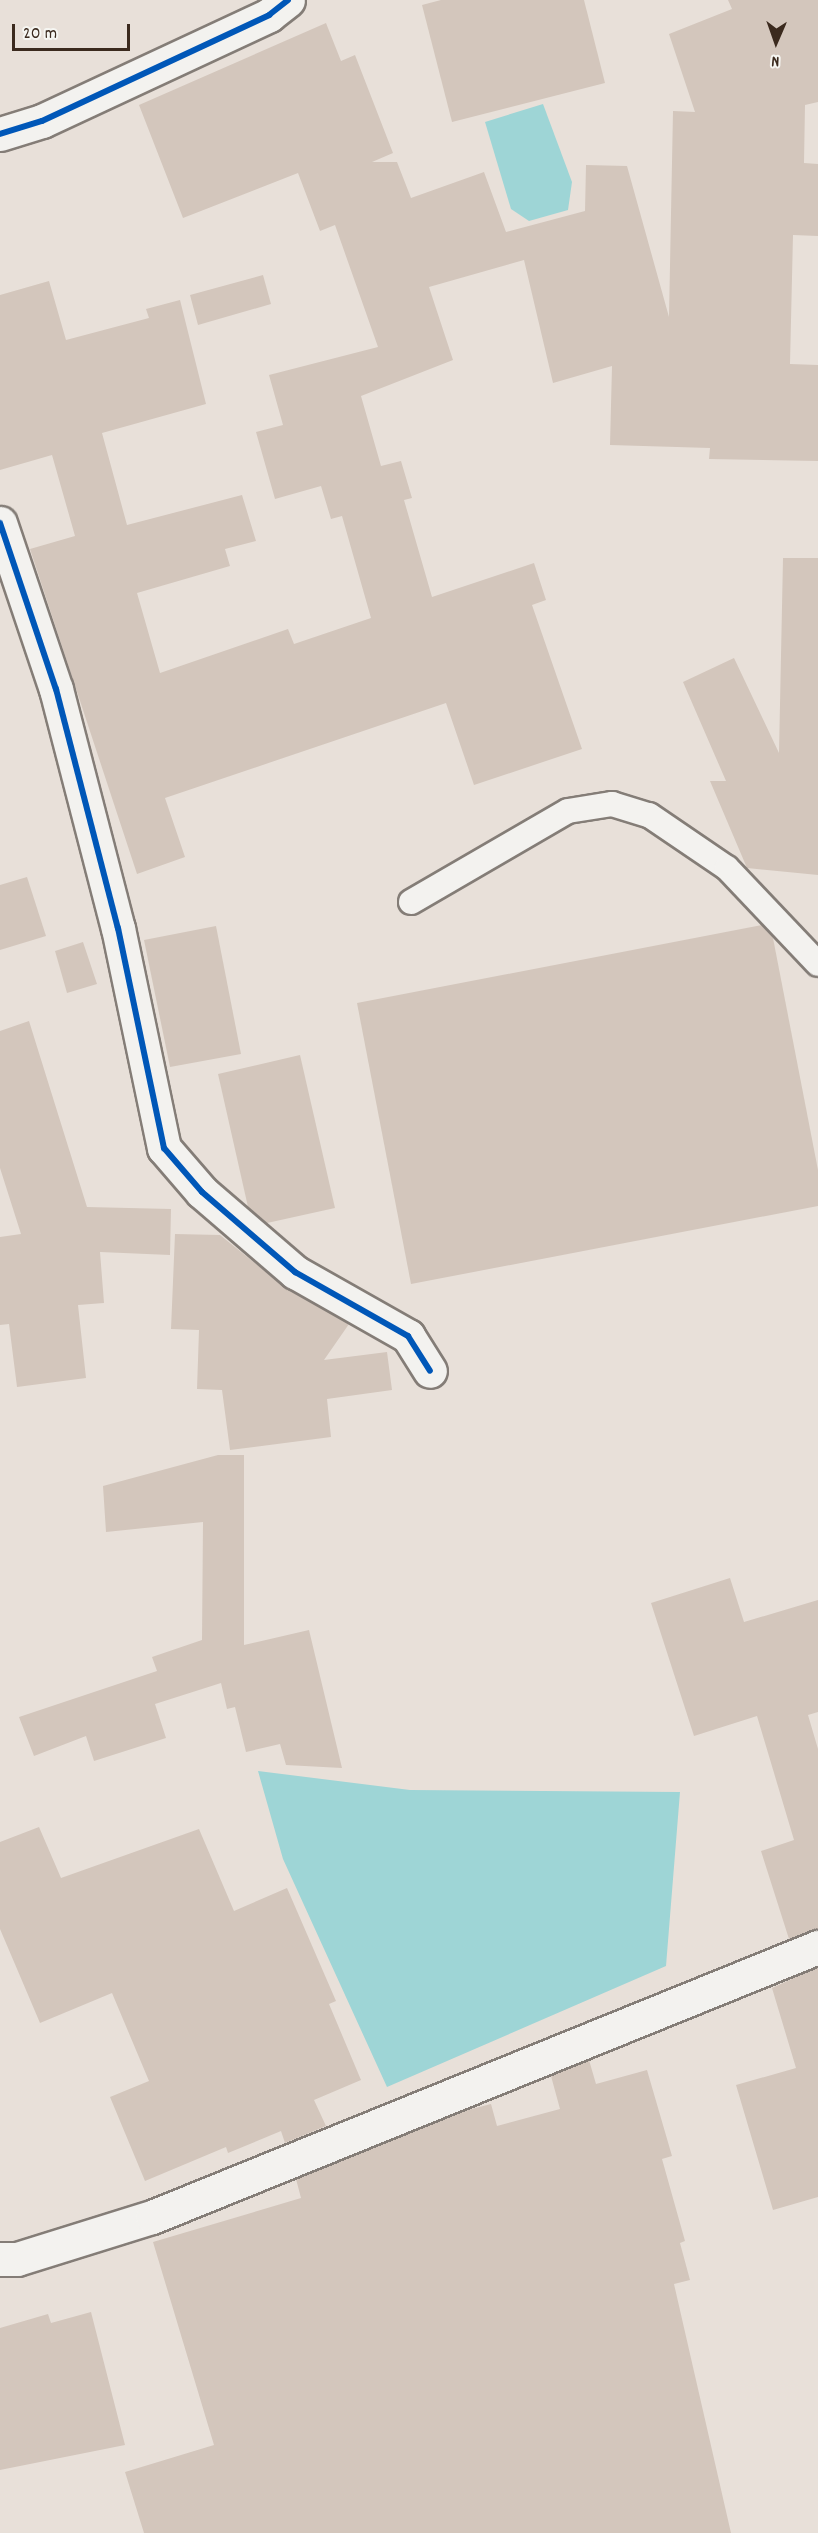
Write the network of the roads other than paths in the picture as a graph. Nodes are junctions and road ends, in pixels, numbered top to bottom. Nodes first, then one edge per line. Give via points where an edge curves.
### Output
1 (288, 0) edge
2 (0, 134) edge
3 (0, 523) edge
4 (411, 902) dead end
5 (818, 964) edge
6 (430, 1371) dead end
7 (818, 1947) edge
8 (0, 2259) edge

1 - 2 street via 269,15 42,121
3 - 6 street via 57,689 118,928 164,1148 202,1192 295,1272 408,1336
4 - 5 lane via 568,811 612,804 650,815 726,868
7 - 8 street via 152,2217 17,2259

